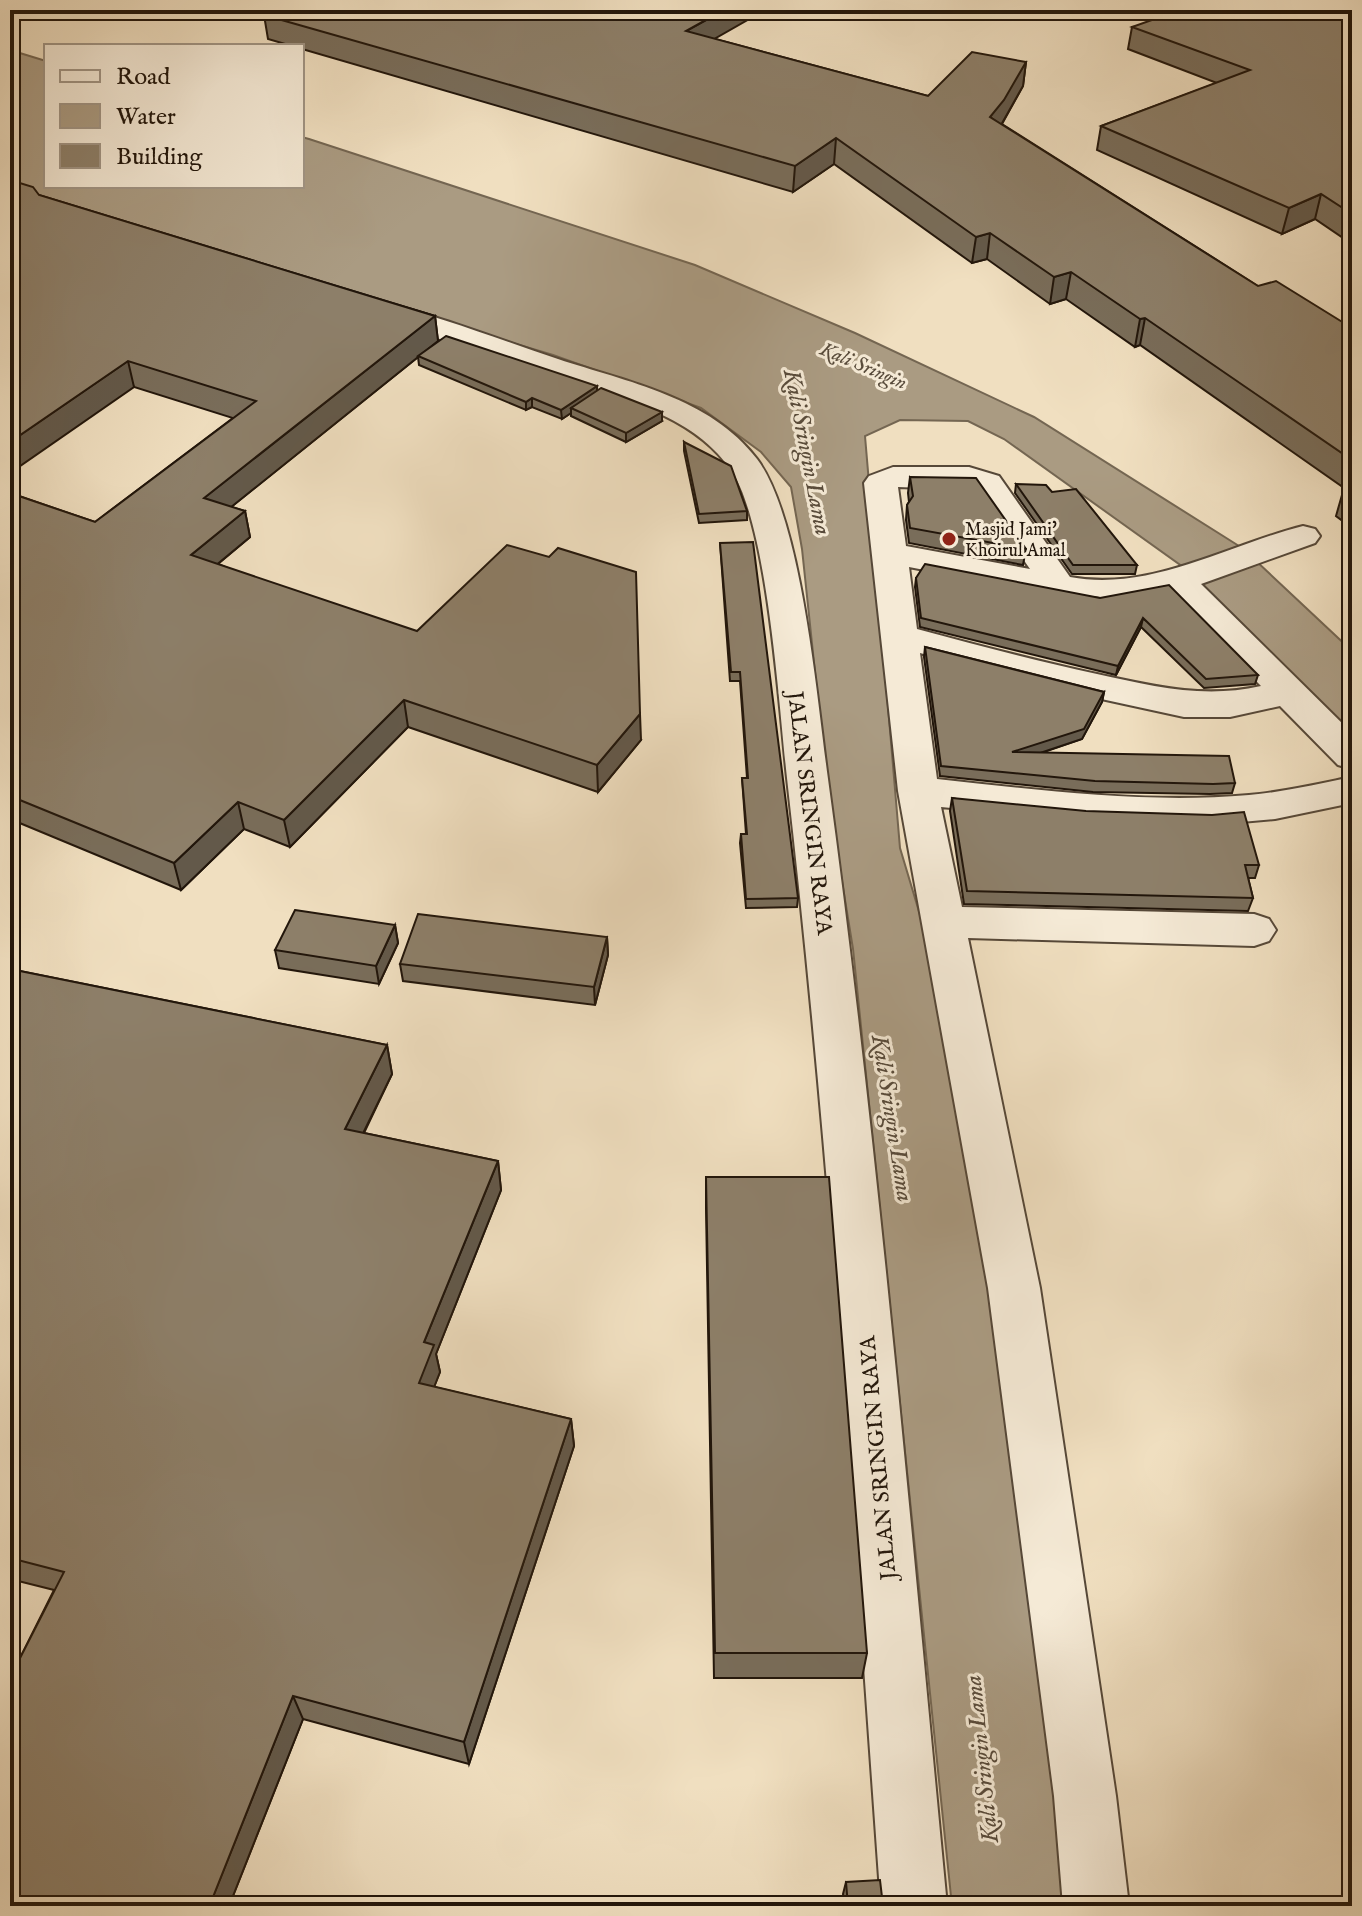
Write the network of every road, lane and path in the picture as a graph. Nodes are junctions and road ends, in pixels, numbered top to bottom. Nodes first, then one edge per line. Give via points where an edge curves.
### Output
1 (355, 302) edge
2 (1293, 541) dead end
3 (889, 553) junction
4 (1180, 579) junction
5 (1059, 586) junction
6 (899, 636) junction
7 (1291, 691) junction
8 (1352, 756) edge
9 (1352, 790) edge
10 (918, 791) junction
11 (946, 922) junction
12 (1254, 930) dead end
13 (914, 1906) edge
14 (1096, 1906) edge

1 - 13 street, JALAN SRINGIN RAYA via 675,409 719,438 756,482 795,684 831,971
2 - 4 street
3 - 5 street
3 - 5 street via 881,483 885,479 979,479 987,483
3 - 6 street
4 - 5 street via 1099,593
4 - 7 street
6 - 7 street via 1184,705 1230,705
6 - 10 street
7 - 8 street
9 - 10 street via 1252,809 1194,812
10 - 11 street
11 - 12 street
11 - 14 street via 1014,1288

